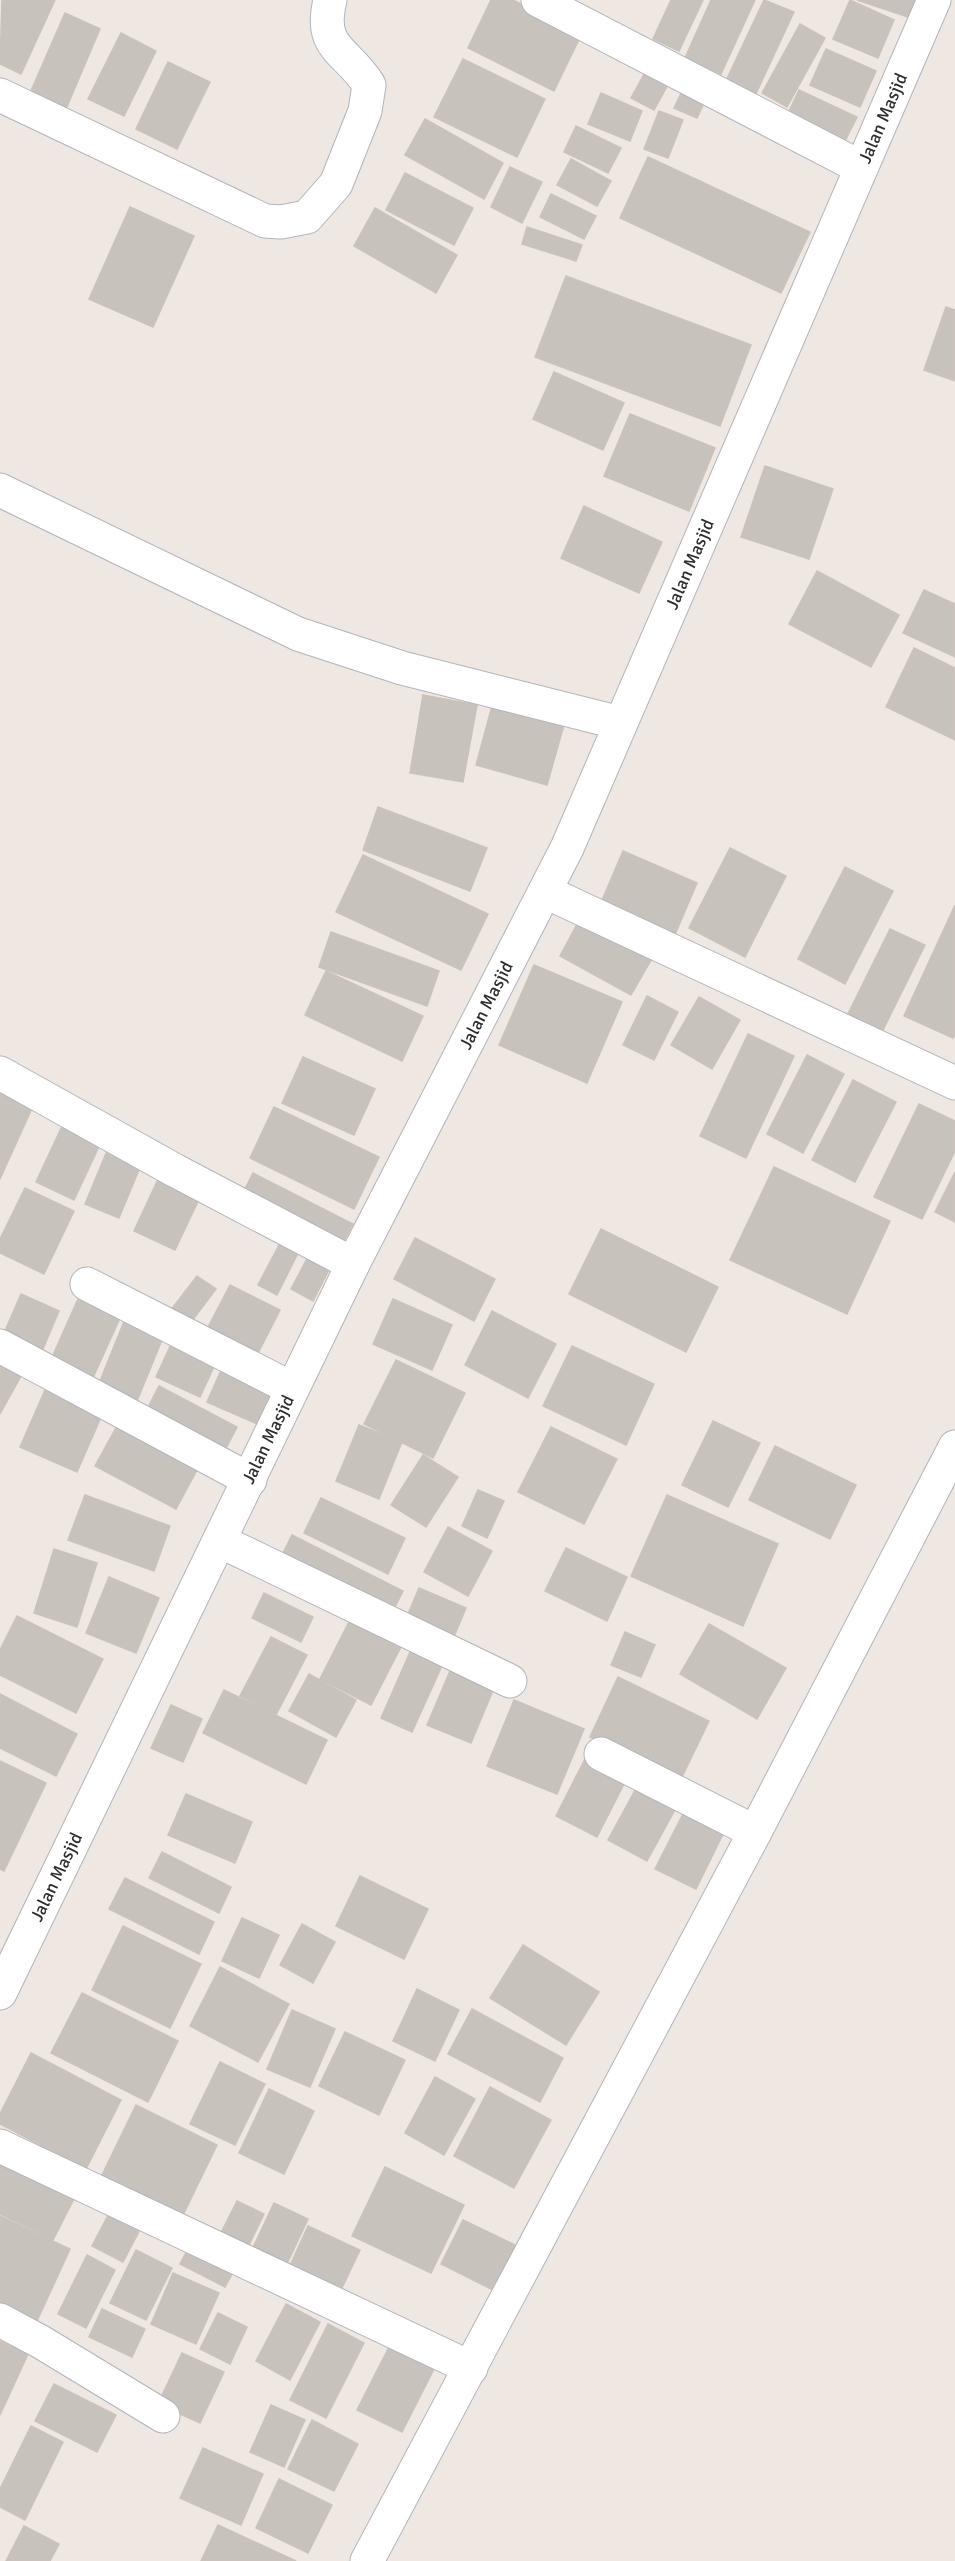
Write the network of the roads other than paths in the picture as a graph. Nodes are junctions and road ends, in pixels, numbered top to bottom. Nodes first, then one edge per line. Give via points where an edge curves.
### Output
1 (330, 0) edge
2 (538, 0) edge
3 (934, 0) edge
4 (0, 95) edge
5 (860, 167) junction
6 (0, 490) edge
7 (620, 723) junction
8 (546, 892) junction
9 (0, 1073) edge
10 (955, 1083) edge
11 (353, 1264) junction
12 (87, 1284) dead end
13 (0, 1346) edge
14 (291, 1388) junction
15 (955, 1447) edge
16 (250, 1480) junction
17 (220, 1541) junction
18 (510, 1681) dead end
19 (601, 1754) dead end
20 (755, 1832) junction
21 (0, 1993) edge
22 (0, 2145) edge
23 (0, 2320) edge
24 (471, 2368) junction
25 (163, 2416) dead end
26 (367, 2561) edge

1 - 4 street via 326,28 336,50 357,66 369,85 365,111 336,184 307,217 265,221
2 - 5 street
3 - 5 street, Jalan Masjid
5 - 7 street, Jalan Masjid
6 - 7 street via 298,634 402,668
7 - 8 street, Jalan Masjid
8 - 10 street
8 - 11 street, Jalan Masjid
9 - 11 street
11 - 14 street, Jalan Masjid
12 - 14 street
13 - 16 street
14 - 16 street, Jalan Masjid
15 - 20 street
16 - 17 street, Jalan Masjid
17 - 18 street
17 - 21 street, Jalan Masjid
19 - 20 street
20 - 24 street
22 - 24 street
23 - 25 street
24 - 26 street

